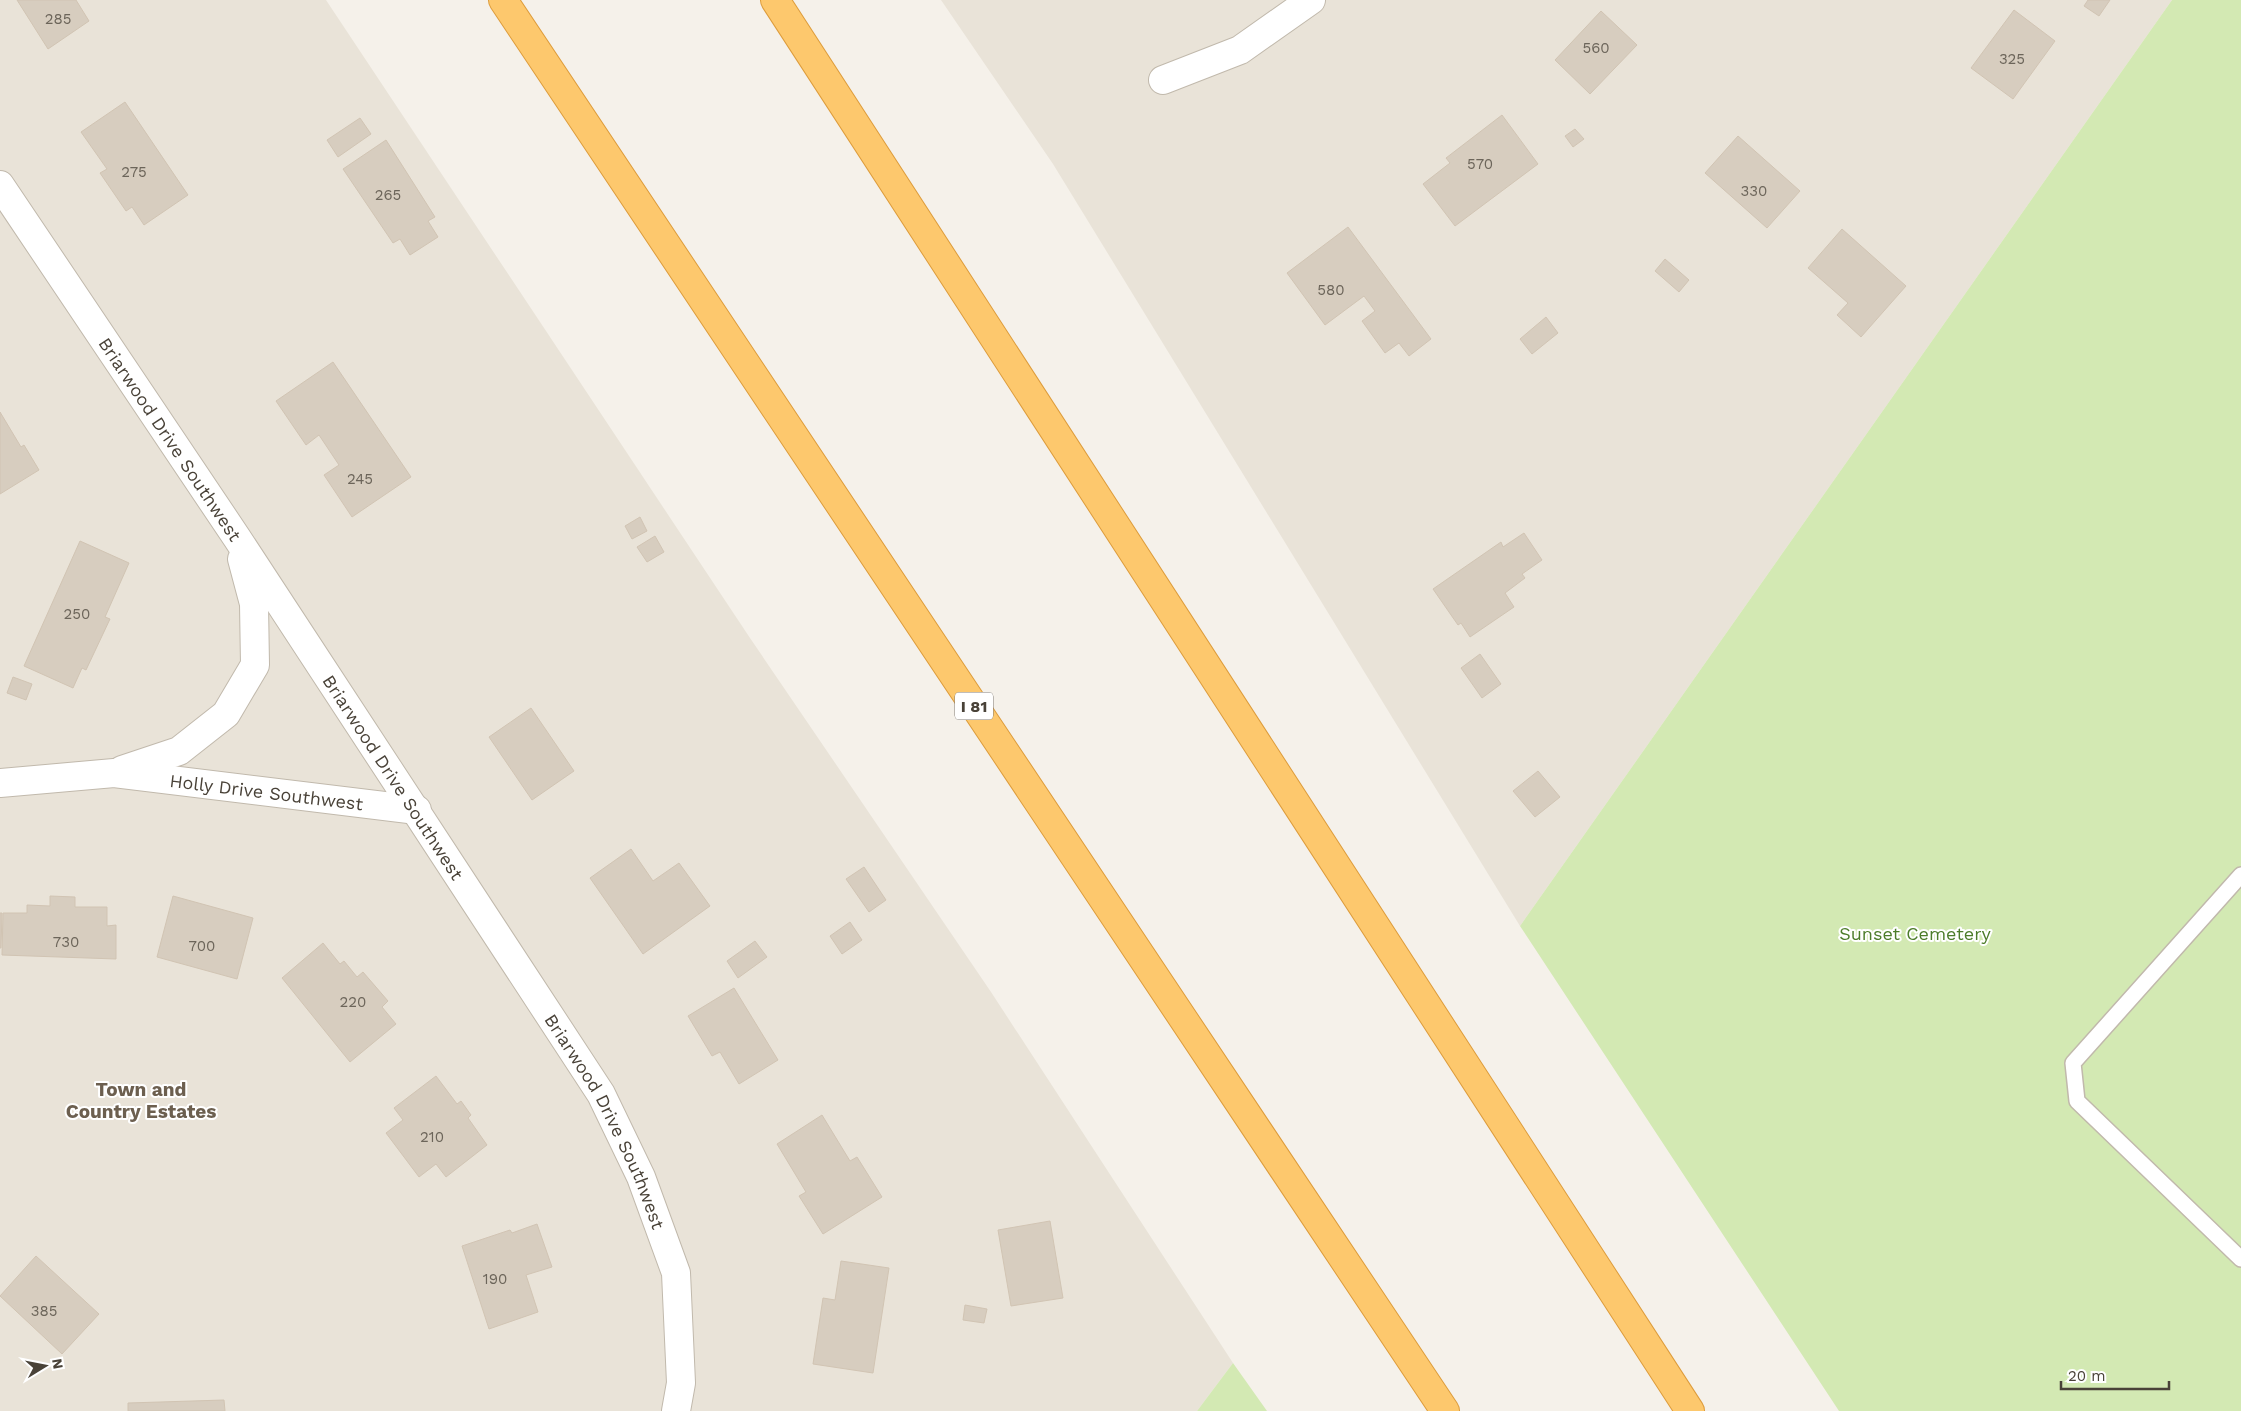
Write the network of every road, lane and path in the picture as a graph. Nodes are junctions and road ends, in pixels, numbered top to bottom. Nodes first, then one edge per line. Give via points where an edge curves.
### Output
1 (503, 0) edge
2 (775, 0) edge
3 (1312, 0) edge
4 (1163, 80) dead end
5 (0, 185) edge
6 (237, 538) junction
7 (114, 773) junction
8 (0, 784) edge
9 (417, 810) junction
10 (2241, 875) edge
11 (2241, 1259) edge
12 (676, 1411) edge
13 (1444, 1411) edge
14 (1690, 1411) edge

1 - 13 highway, I 81
2 - 14 highway
3 - 4 street via 1240,50
5 - 6 street, Briarwood Drive Southwest
6 - 7 street, Holly Drive Southwest via 254,604 255,665 226,714 179,751
6 - 9 street, Briarwood Drive Southwest
7 - 8 street, Holly Drive Southwest
7 - 9 street, Holly Drive Southwest
9 - 12 street, Briarwood Drive Southwest via 601,1094 641,1177 676,1273 681,1383
10 - 11 lane via 2073,1063 2077,1101

